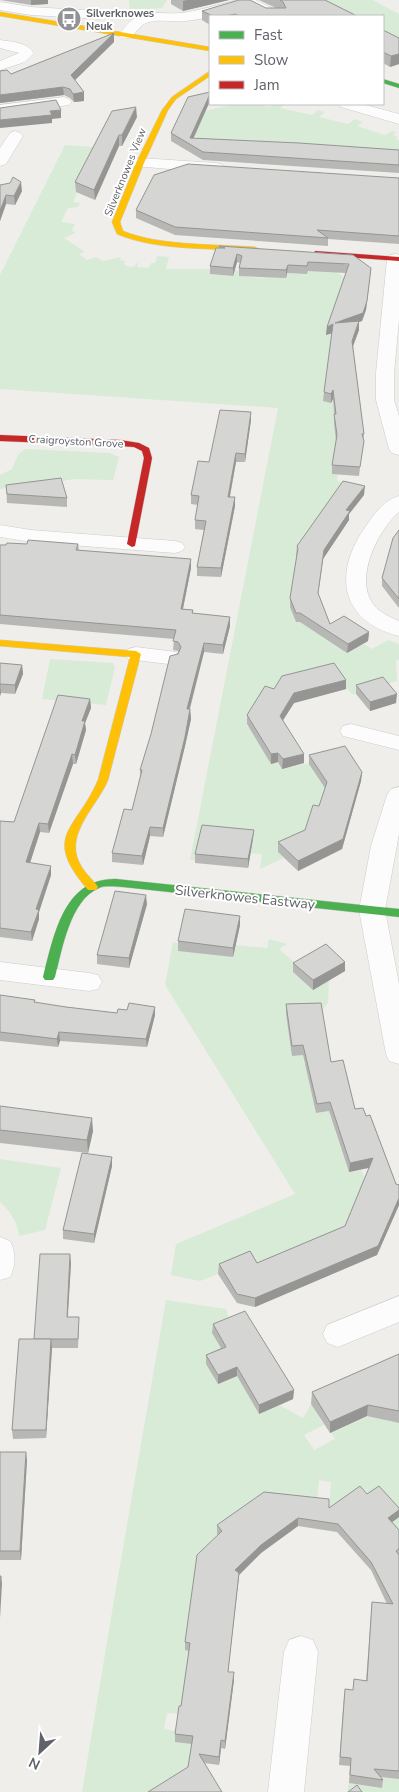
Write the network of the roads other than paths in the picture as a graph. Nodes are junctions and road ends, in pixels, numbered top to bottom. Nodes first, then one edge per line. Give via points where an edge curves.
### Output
1 (242, 1) edge
2 (0, 6) edge
3 (0, 14) edge
4 (100, 15) dead end
5 (275, 15) edge
6 (126, 35) junction
7 (150, 39) junction
8 (0, 44) edge
9 (209, 49) edge
10 (209, 54) edge
11 (0, 66) edge
12 (207, 77) edge
13 (384, 82) edge
14 (399, 86) edge
15 (384, 100) edge
16 (64, 102) dead end
17 (350, 105) edge
18 (399, 106) edge
19 (0, 110) edge
20 (399, 119) edge
21 (8, 142) edge
22 (0, 161) edge
23 (140, 163) junction
24 (234, 169) edge
25 (268, 250) edge
26 (307, 252) edge
27 (398, 259) edge
28 (393, 352) edge
29 (0, 438) edge
30 (399, 449) edge
31 (399, 502) edge
32 (0, 531) edge
33 (132, 544) junction
34 (175, 547) dead end
35 (399, 629) edge
36 (0, 643) edge
37 (136, 654) junction
38 (168, 657) edge
39 (351, 731) dead end
40 (399, 743) edge
41 (399, 795) edge
42 (92, 887) junction
43 (372, 910) junction
44 (399, 913) edge
45 (0, 971) edge
46 (49, 977) junction
47 (89, 982) dead end
48 (399, 1054) edge
49 (0, 1249) edge
50 (0, 1268) edge
51 (399, 1309) edge
52 (338, 1334) dead end
53 (301, 1652) dead end
54 (286, 1792) edge

1 - 5 street
1 - 6 street via 186,17 148,17 136,22
2 - 4 street
3 - 6 street
6 - 7 street
7 - 9 street
7 - 10 street
8 - 11 street via 20,47 27,53
12 - 23 street, Silverknowes View via 174,98
13 - 14 street
15 - 18 street
16 - 19 street
17 - 20 street
21 - 22 street
23 - 24 street
23 - 25 street, Silverknowes View via 116,222 120,232 149,241
26 - 27 street
27 - 28 street
28 - 30 street via 385,373 385,400
29 - 33 street, Craigroyston Grove via 120,443 146,450 148,458
31 - 35 street via 384,514 366,541 356,582 361,604 370,613
32 - 33 street
33 - 34 street
36 - 37 street
37 - 38 street
37 - 42 street via 103,782 71,838 69,854 75,869
39 - 40 street
41 - 43 street via 383,846
42 - 43 street, Silverknowes Eastway via 123,883
42 - 46 street via 81,894 69,913
43 - 44 street, Silverknowes Eastway
43 - 48 street
45 - 46 street
46 - 47 street
49 - 50 street
51 - 52 street
53 - 54 street

